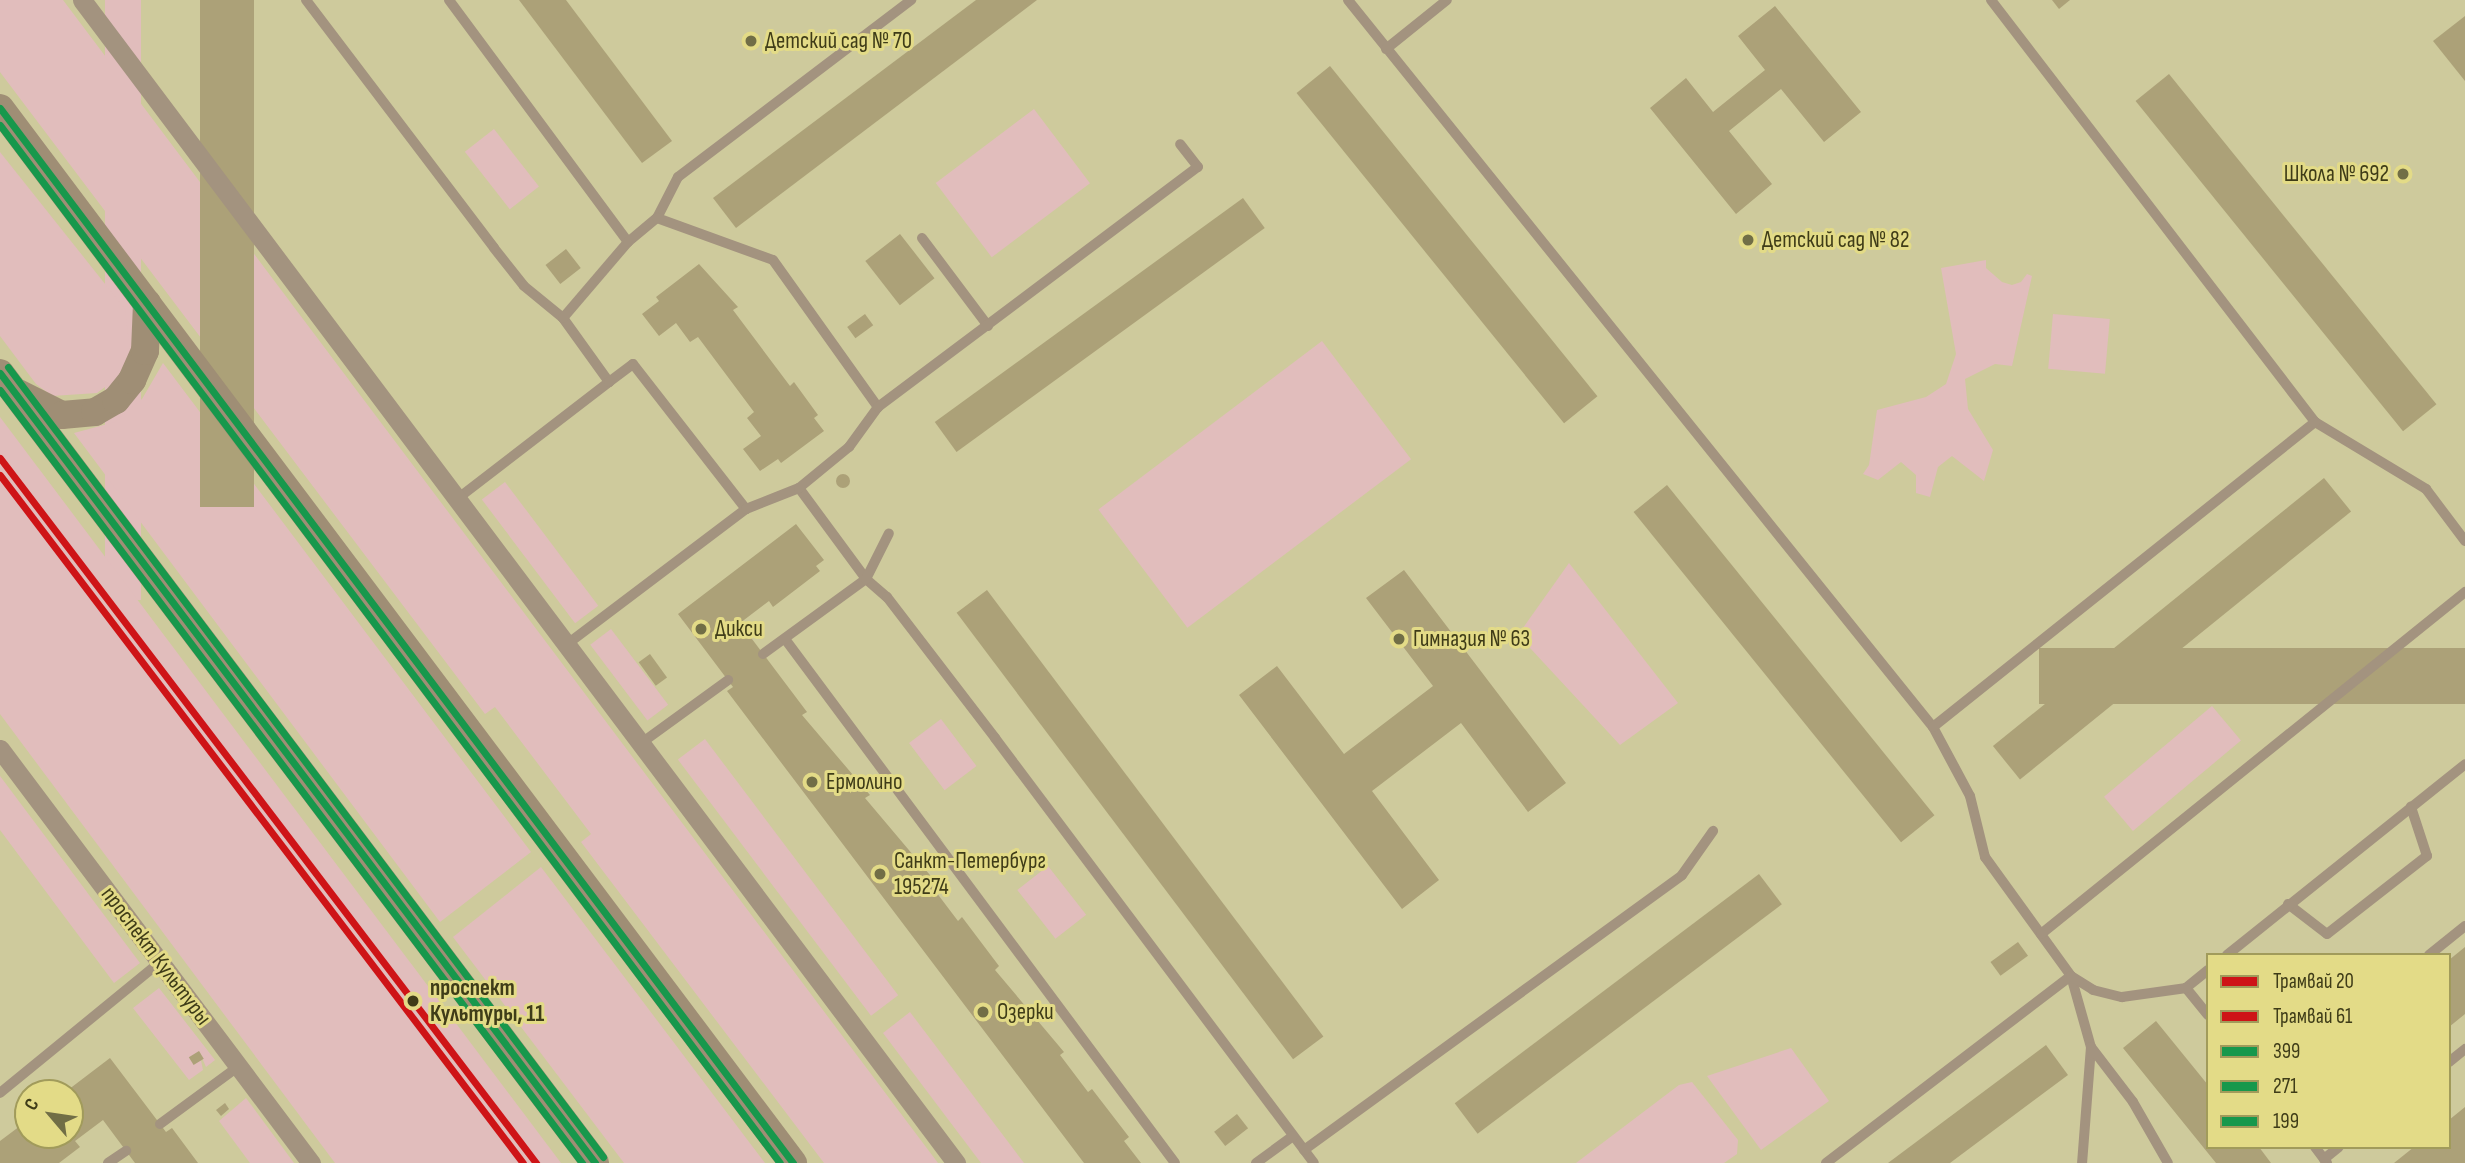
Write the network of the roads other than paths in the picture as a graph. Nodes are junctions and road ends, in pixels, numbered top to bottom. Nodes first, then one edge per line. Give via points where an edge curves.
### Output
1 (82, 0) edge
2 (306, 0) edge
3 (449, 0) edge
4 (911, 0) edge
5 (1348, 0) edge
6 (1447, 0) edge
7 (1991, 0) edge
8 (1386, 50) junction
9 (5, 121) edge
10 (1180, 144) dead end
11 (657, 218) junction
12 (922, 238) dead end
13 (628, 242) junction
14 (147, 303) junction
15 (563, 318) junction
16 (988, 326) junction
17 (6, 382) edge
18 (609, 382) junction
19 (878, 407) junction
20 (2315, 422) junction
21 (799, 488) junction
22 (457, 499) junction
23 (746, 509) junction
24 (889, 533) dead end
25 (2465, 541) edge
26 (866, 579) junction
27 (2465, 592) edge
28 (785, 639) junction
29 (566, 645) junction
30 (763, 654) dead end
31 (728, 680) dead end
32 (1933, 727) junction
33 (639, 745) junction
34 (0, 749) edge
35 (2465, 764) edge
36 (2412, 807) junction
37 (1713, 831) dead end
38 (2288, 904) junction
39 (2465, 926) edge
40 (2041, 934) junction
41 (2229, 953) edge
42 (2432, 953) edge
43 (160, 962) junction
44 (2206, 972) edge
45 (2071, 976) junction
46 (2186, 988) junction
47 (2206, 1013) edge
48 (2091, 1047) junction
49 (2465, 1049) edge
50 (2451, 1060) edge
51 (239, 1066) junction
52 (0, 1093) edge
53 (160, 1124) dead end
54 (1293, 1136) junction
55 (1304, 1150) junction
56 (125, 1151) dead end
57 (108, 1163) edge
58 (311, 1163) edge
59 (595, 1163) edge
60 (793, 1163) edge
61 (956, 1163) edge
62 (1175, 1163) edge
63 (1256, 1163) edge
64 (1314, 1163) edge
65 (1826, 1163) edge
66 (2082, 1163) edge
67 (2168, 1163) edge

1 - 22 street
2 - 15 lane via 524,286
3 - 13 lane
4 - 11 lane via 678,177
5 - 8 lane
6 - 8 lane
7 - 20 lane
8 - 32 lane
9 - 14 main road
10 - 16 lane via 1198,167
11 - 13 lane
11 - 19 lane via 773,260
12 - 16 lane
13 - 15 lane
14 - 17 main road via 145,351 132,380 116,400 95,412 62,415
14 - 60 main road
15 - 18 lane
16 - 19 lane
17 - 59 main road
18 - 22 lane
18 - 23 lane via 633,364
19 - 21 lane via 849,447
20 - 25 lane via 2426,489
20 - 32 lane
21 - 23 lane
21 - 26 lane
22 - 29 street
23 - 29 lane
24 - 26 lane
26 - 28 lane
26 - 54 lane via 887,597 979,716
27 - 40 lane
28 - 30 lane
28 - 62 lane
29 - 33 street
31 - 33 lane
32 - 40 lane via 1970,796 1985,857
33 - 61 street
34 - 43 street, проспект Культуры
35 - 36 lane
36 - 38 lane
36 - 38 lane via 2427,856 2327,934
37 - 55 lane via 1682,875
38 - 41 lane
39 - 42 lane
40 - 45 lane
43 - 51 street, проспект Культуры
43 - 52 lane
44 - 46 lane
45 - 46 lane via 2093,990 2122,996
45 - 48 lane
45 - 65 lane
46 - 47 lane
48 - 66 lane
48 - 67 lane via 2133,1102
49 - 50 lane
51 - 53 lane
51 - 58 street, проспект Культуры
54 - 55 lane
54 - 63 lane
55 - 64 lane
56 - 57 lane

